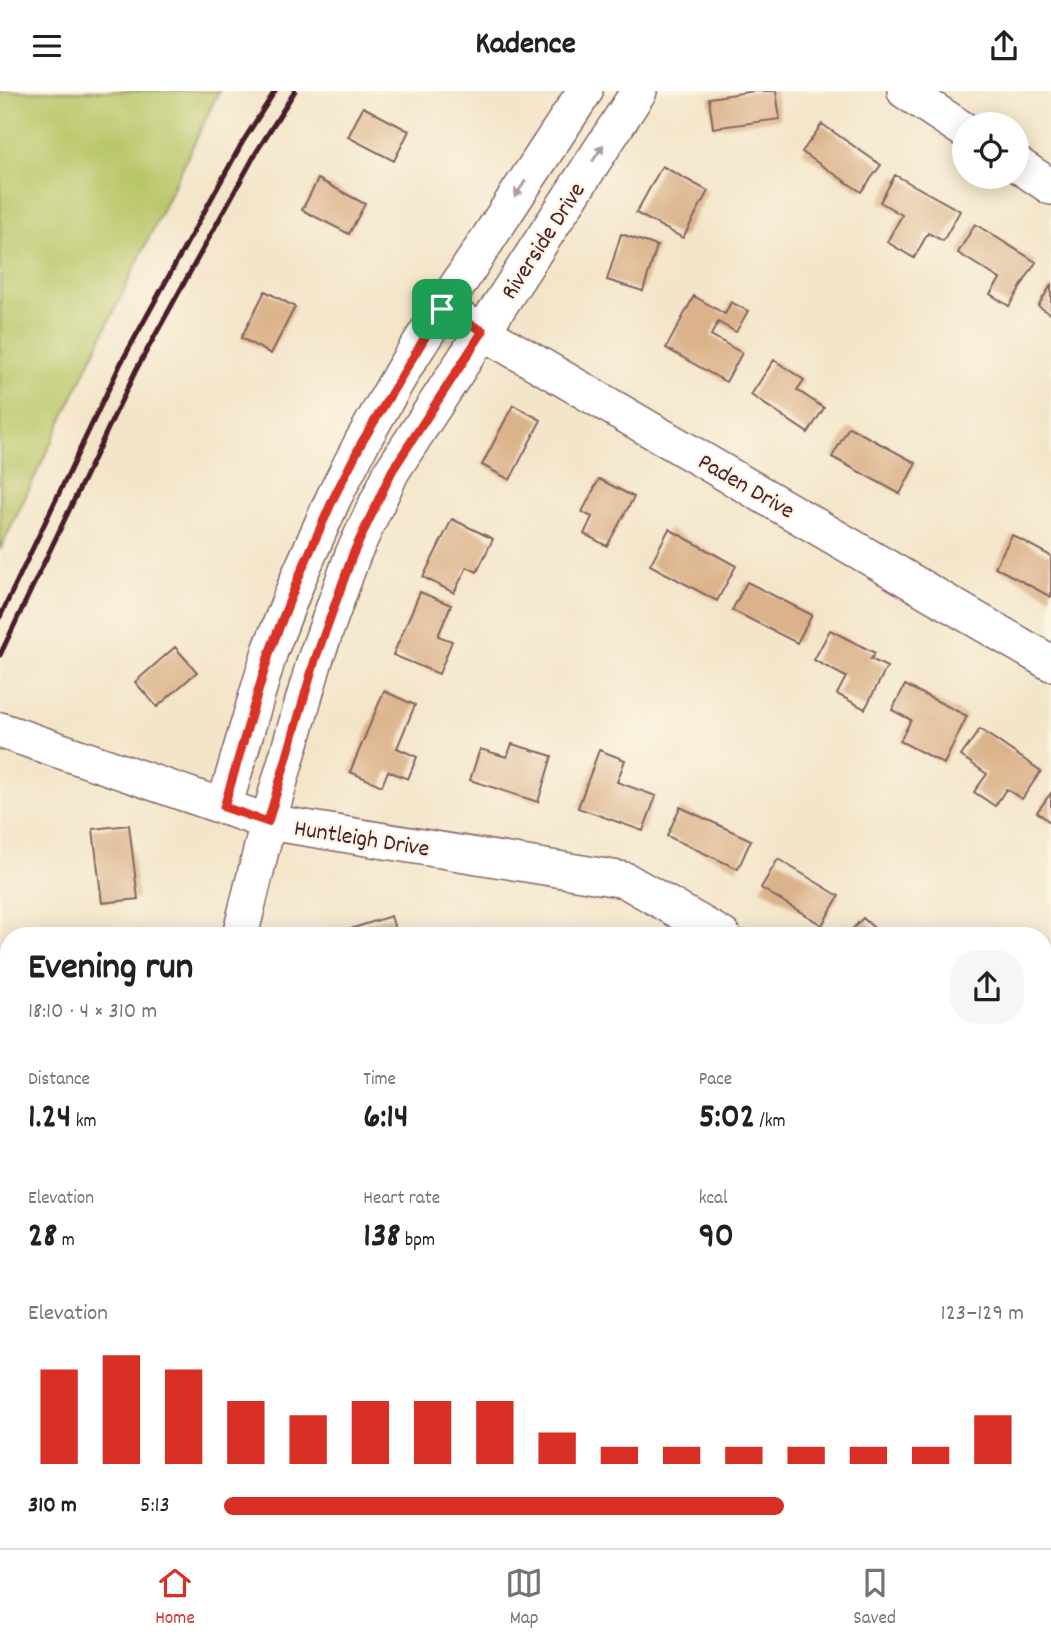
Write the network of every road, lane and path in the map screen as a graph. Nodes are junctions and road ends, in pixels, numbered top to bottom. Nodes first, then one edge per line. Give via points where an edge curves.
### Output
1 (585, 91) edge
2 (639, 91) edge
3 (905, 91) edge
4 (952, 122) edge
5 (1029, 172) edge
6 (1051, 187) edge
7 (442, 309) junction
8 (483, 331) junction
9 (1051, 663) edge
10 (0, 730) edge
11 (224, 807) junction
12 (268, 822) junction
13 (242, 927) edge
14 (707, 927) edge

1 -> 7 street, Riverside Drive
8 -> 2 street, Riverside Drive
3 - 4 street
5 - 6 street
7 - 8 street, Paden Drive
7 - 11 street, Riverside Drive via 362,442 300,574 270,651
8 - 9 street, Paden Drive
8 - 12 street, Riverside Drive via 392,471 353,554 315,660
10 - 11 street, Huntleigh Drive
11 - 12 street, Huntleigh Drive
12 - 13 street, Riverside Drive
12 - 14 street, Huntleigh Drive via 625,880

